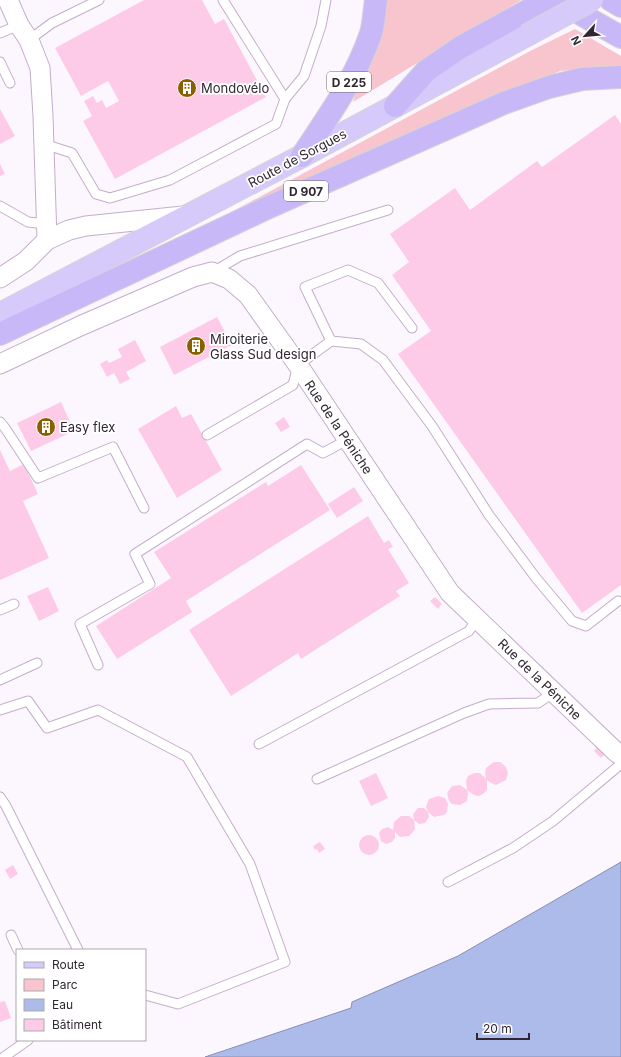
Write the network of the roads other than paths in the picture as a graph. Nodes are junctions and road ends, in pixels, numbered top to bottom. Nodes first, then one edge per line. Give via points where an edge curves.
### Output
1 (8, 0) edge
2 (99, 0) edge
3 (326, 0) edge
4 (376, 0) edge
5 (547, 0) edge
6 (558, 0) edge
7 (592, 0) edge
8 (611, 0) edge
9 (226, 2) edge
10 (621, 6) edge
11 (24, 32) junction
12 (0, 33) edge
13 (621, 37) edge
14 (0, 62) edge
15 (621, 77) edge
16 (10, 83) dead end
17 (285, 99) junction
18 (395, 106) junction
19 (44, 144) junction
20 (302, 156) junction
21 (0, 206) edge
22 (388, 210) dead end
23 (187, 216) junction
24 (47, 232) junction
25 (212, 272) junction
26 (0, 278) edge
27 (0, 314) edge
28 (412, 328) dead end
29 (0, 334) edge
30 (331, 341) junction
31 (0, 364) edge
32 (298, 365) junction
33 (0, 422) edge
34 (207, 435) dead end
35 (347, 440) junction
36 (144, 508) dead end
37 (618, 601) dead end
38 (14, 604) dead end
39 (0, 610) edge
40 (477, 619) junction
41 (37, 663) dead end
42 (98, 666) dead end
43 (0, 680) edge
44 (554, 692) junction
45 (0, 710) edge
46 (259, 744) dead end
47 (621, 755) edge
48 (621, 764) edge
49 (316, 779) dead end
50 (0, 797) edge
51 (448, 882) dead end
52 (11, 935) dead end
53 (18, 949) edge
54 (78, 949) edge
55 (146, 995) edge
56 (27, 1041) edge
57 (4, 1057) edge

1 - 11 street
2 - 11 lane via 52,23
3 - 17 lane via 321,26 304,76
4 - 20 highway, D 225 via 371,32 358,66
5 - 18 highway, D 907 via 461,47 426,70
6 - 13 highway
7 - 18 main road, Route de Sorgues / D 907, bridge
8 - 10 highway
9 - 17 lane
11 - 12 lane
11 - 19 street via 40,68
14 - 16 lane
15 - 29 highway, D 907 via 582,79 549,87 504,103 267,208
17 - 19 lane via 276,124 170,180 110,198 96,194 72,153
18 - 20 main road, Route de Sorgues / D 907
19 - 24 street
20 - 23 main road, Route de Sorgues / D 907
21 - 24 lane
22 - 25 lane via 240,256
23 - 24 street
23 - 27 main road, Route de Sorgues / D 907
24 - 26 street via 26,261
25 - 31 street via 193,277 80,326
25 - 32 street, Rue de la Péniche via 229,279 248,295
28 - 30 lane via 378,283 348,270 305,287
30 - 32 lane
30 - 37 lane via 361,344 383,360 432,426 489,515 572,621 586,626
32 - 34 lane via 293,385
32 - 35 street, Rue de la Péniche
33 - 36 lane via 38,478 113,447
35 - 40 street, Rue de la Péniche via 450,593
35 - 42 lane via 323,453 307,444 135,554 150,584 80,624
38 - 39 lane
40 - 44 street, Rue de la Péniche
40 - 46 lane via 469,631
41 - 43 lane
44 - 47 street, Rue de la Péniche
44 - 49 lane via 538,703 489,704 464,713
45 - 55 lane via 28,701 47,728 98,710 187,757 250,864 285,962 178,1004
48 - 51 lane via 553,821 513,848
50 - 54 lane
52 - 53 lane
56 - 57 lane

